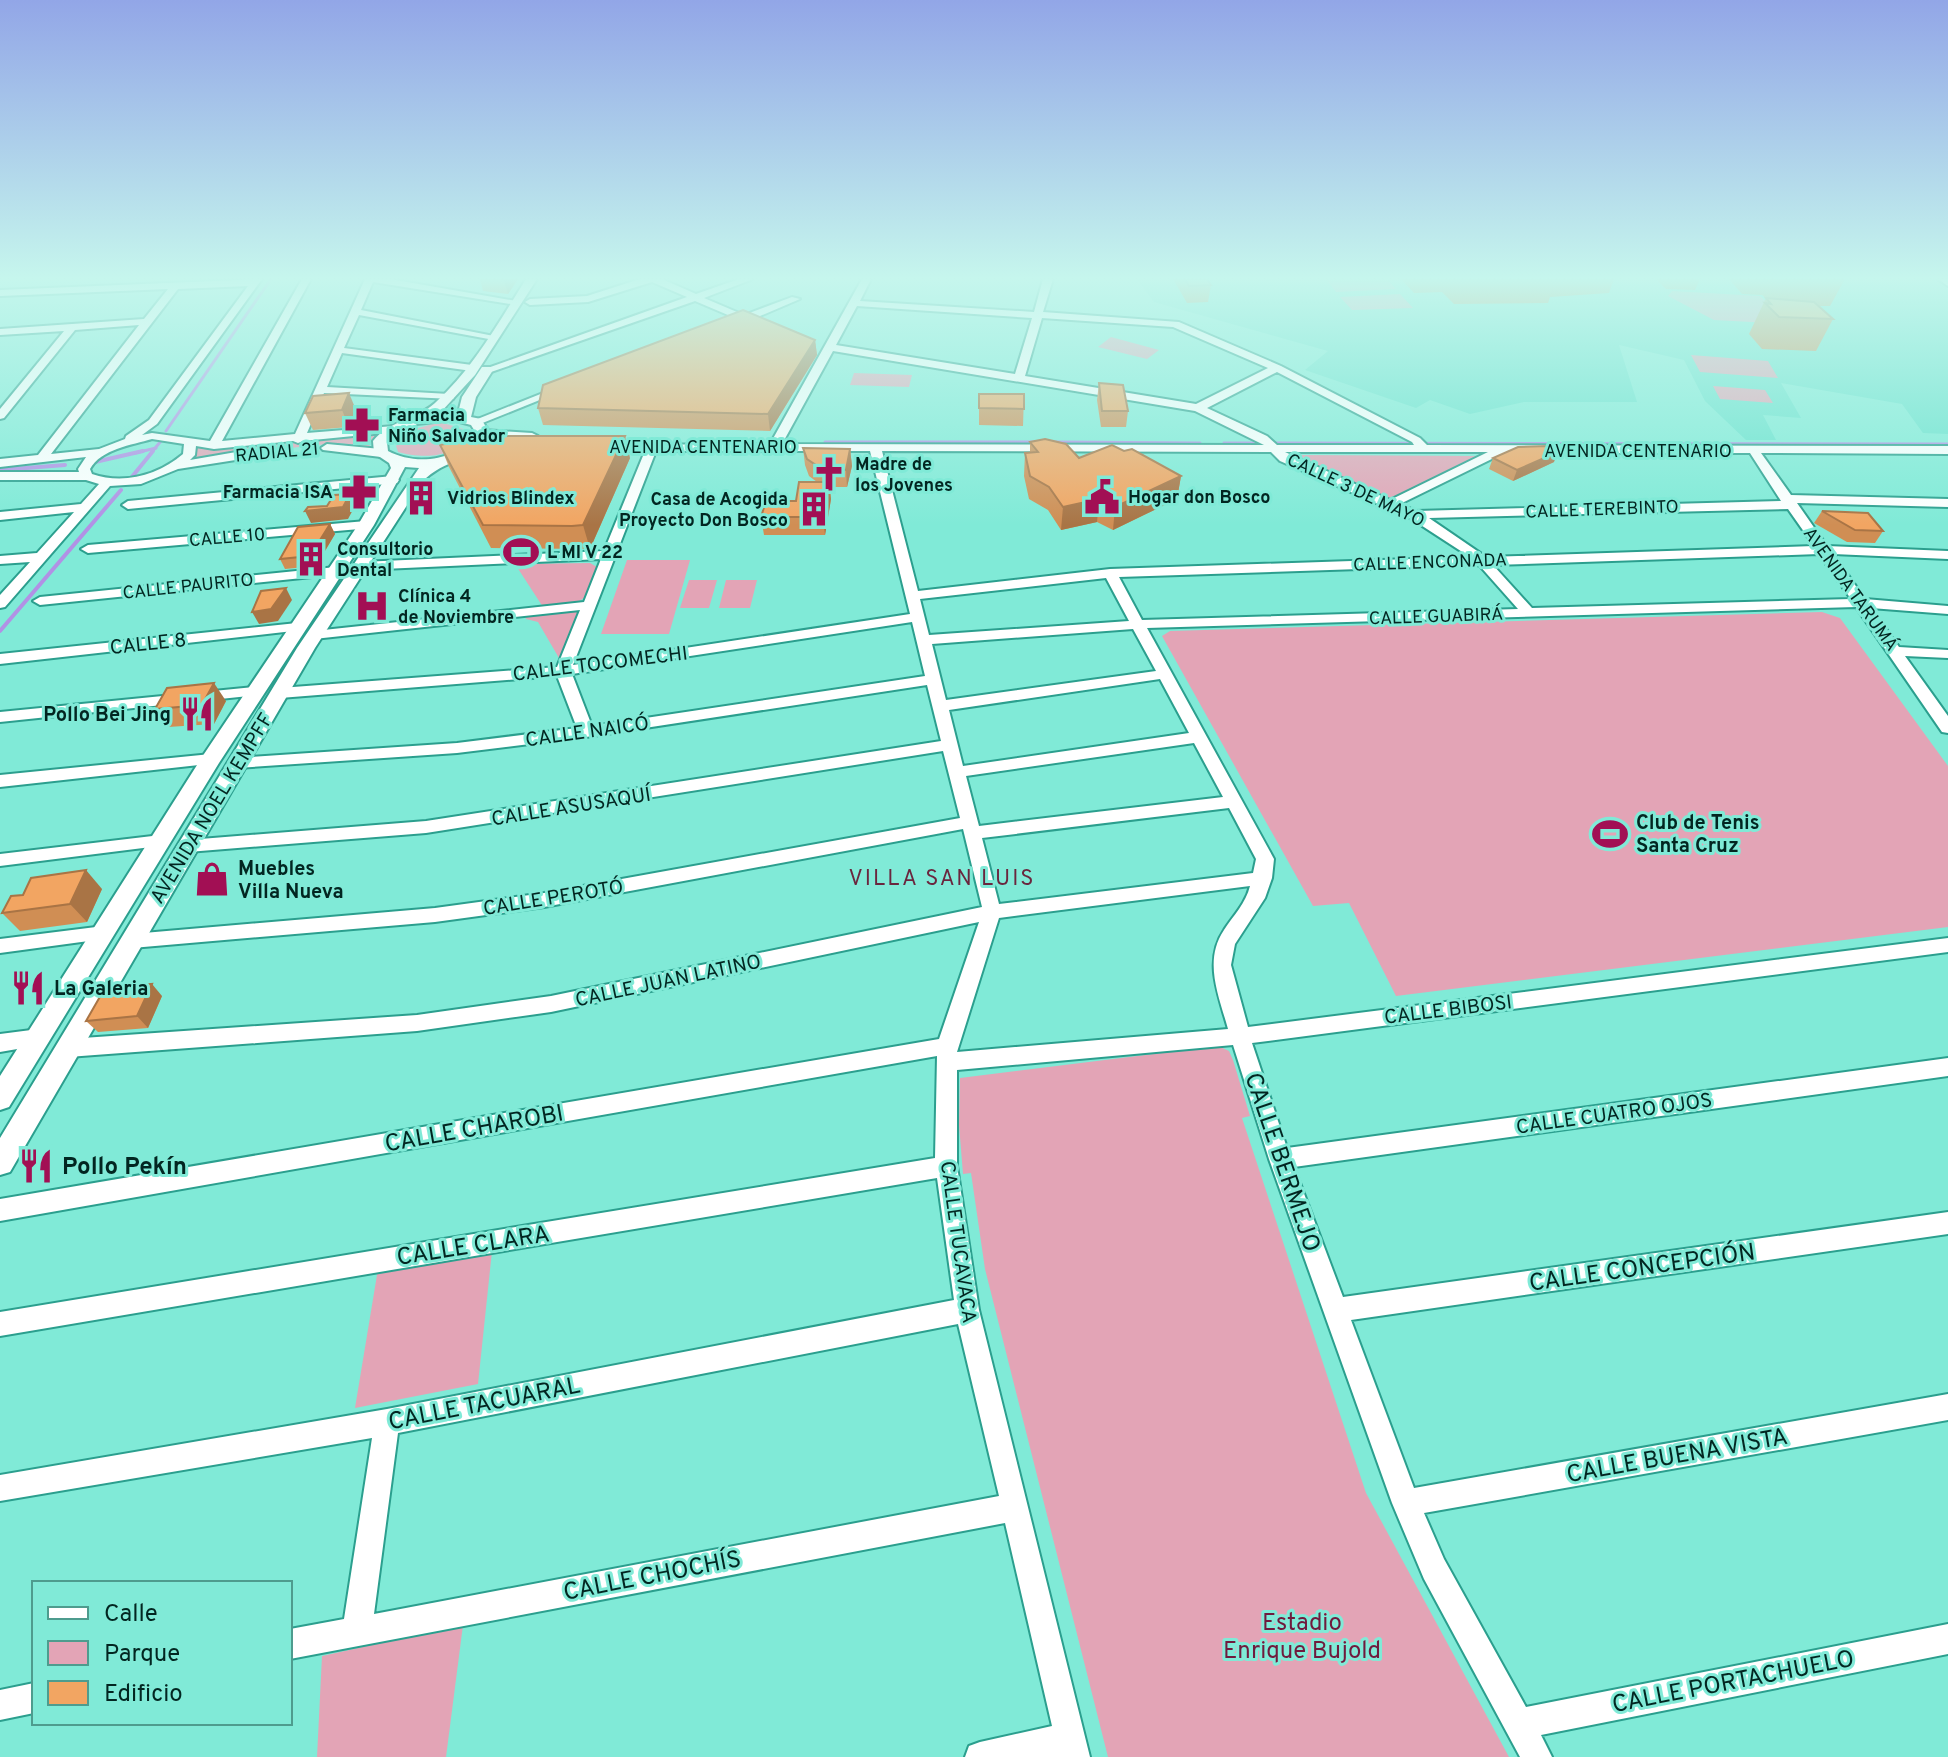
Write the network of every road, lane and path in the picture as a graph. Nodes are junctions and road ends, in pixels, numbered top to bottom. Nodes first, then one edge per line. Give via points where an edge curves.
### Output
1 (44, 361) edge
2 (117, 361) edge
3 (198, 361) edge
4 (261, 361) edge
5 (334, 361) edge
6 (420, 361) edge
7 (477, 361) edge
8 (493, 361) edge
9 (513, 361) edge
10 (822, 361) edge
11 (909, 361) edge
12 (1024, 361) edge
13 (1261, 361) edge
14 (472, 368) junction
15 (1277, 368) junction
16 (487, 370) junction
17 (1020, 376) junction
18 (575, 384) edge
19 (321, 390) junction
20 (449, 397) junction
21 (1198, 408) junction
22 (0, 416) edge
23 (424, 419) junction
24 (153, 422) junction
25 (474, 424) junction
26 (394, 429) junction
27 (159, 436) junction
28 (781, 436) junction
29 (298, 440) junction
30 (123, 442) junction
31 (190, 444) junction
32 (214, 445) junction
33 (1421, 445) junction
34 (1273, 446) junction
35 (652, 447) junction
36 (774, 448) junction
37 (875, 448) junction
38 (1947, 449) edge
39 (1236, 450) junction
40 (1502, 450) junction
41 (1754, 451) junction
42 (99, 452) junction
43 (460, 454) junction
44 (40, 460) junction
45 (433, 462) junction
46 (0, 463) edge
47 (390, 465) junction
48 (174, 467) junction
49 (0, 476) edge
50 (87, 476) junction
51 (107, 482) junction
52 (1788, 502) junction
53 (1948, 503) edge
54 (128, 505) dead end
55 (1389, 505) junction
56 (85, 507) junction
57 (1414, 515) junction
58 (0, 516) edge
59 (366, 525) junction
60 (88, 549) dead end
61 (1822, 550) junction
62 (610, 555) junction
63 (1948, 555) edge
64 (42, 557) junction
65 (0, 560) edge
66 (1482, 560) junction
67 (361, 566) junction
68 (336, 571) junction
69 (1110, 573) junction
70 (913, 596) junction
71 (40, 601) dead end
72 (1860, 603) junction
73 (0, 604) edge
74 (591, 605) junction
75 (309, 609) junction
76 (1948, 610) edge
77 (1529, 613) junction
78 (918, 617) junction
79 (1140, 624) junction
80 (306, 637) junction
81 (924, 640) junction
82 (1895, 651) junction
83 (1948, 654) edge
84 (0, 659) edge
85 (563, 671) junction
86 (1166, 674) junction
87 (934, 679) junction
88 (254, 692) junction
89 (280, 693) junction
90 (941, 706) junction
91 (1941, 707) edge
92 (0, 717) edge
93 (1948, 728) edge
94 (586, 732) junction
95 (1200, 737) junction
96 (950, 745) junction
97 (241, 755) junction
98 (211, 759) junction
99 (957, 772) junction
100 (0, 781) edge
101 (1234, 802) junction
102 (971, 828) junction
103 (188, 846) junction
104 (156, 848) junction
105 (0, 860) edge
106 (1263, 878) junction
107 (992, 912) junction
108 (104, 933) junction
109 (132, 941) junction
110 (1948, 945) edge
111 (0, 946) edge
112 (42, 1031) junction
113 (1240, 1036) junction
114 (0, 1043) edge
115 (68, 1048) junction
116 (947, 1054) junction
117 (1948, 1067) edge
118 (0, 1099) edge
119 (1280, 1159) junction
120 (0, 1163) edge
121 (946, 1166) junction
122 (0, 1210) edge
123 (1948, 1223) edge
124 (967, 1310) junction
125 (1336, 1310) junction
126 (0, 1324) edge
127 (1948, 1407) edge
128 (387, 1422) junction
129 (0, 1488) edge
130 (1406, 1503) junction
131 (1015, 1507) junction
132 (357, 1630) junction
133 (1948, 1639) edge
134 (292, 1644) edge
135 (32, 1698) edge
136 (0, 1705) edge
137 (1518, 1724) junction
138 (1072, 1747) edge
139 (980, 1757) edge
140 (1537, 1757) edge

1 - 22 street
2 - 44 street
3 - 24 street
4 - 32 street
5 - 19 street
6 - 14 street
7 - 14 main road
8 - 16 main road
9 - 16 street
10 - 28 street
11 - 17 street, CALLE 3 DE MAYO
12 - 17 street
13 - 15 street
14 - 20 main road
15 - 21 street
15 - 33 street
16 - 25 main road via 469,397
17 - 21 street, CALLE 3 DE MAYO
18 - 25 street
19 - 20 street
19 - 29 street
20 - 23 main road
21 - 34 street, CALLE 3 DE MAYO
23 - 25 main road
23 - 26 main road
24 - 27 street
24 - 30 street
25 - 43 main road via 472,447
25 - 43 street via 546,442
26 - 29 street, RADIAL 21
26 - 47 main road, AVENIDA NOEL KEMPFF via 380,441
27 - 30 street
27 - 31 street, RADIAL 21
28 - 35 street, AVENIDA CENTENARIO via 592,442
28 - 36 street
28 - 39 street, AVENIDA CENTENARIO via 1188,437
29 - 32 street, RADIAL 21
30 - 42 street
31 - 32 street, RADIAL 21
31 - 48 street via 189,455
33 - 34 street, AVENIDA CENTENARIO
33 - 40 street, AVENIDA CENTENARIO
34 - 39 street, AVENIDA CENTENARIO
34 - 55 street, CALLE 3 DE MAYO via 1284,458
35 - 36 street, AVENIDA CENTENARIO
35 - 62 street
36 - 37 street, AVENIDA CENTENARIO
37 - 39 street, AVENIDA CENTENARIO
37 - 70 street
38 - 41 street, AVENIDA CENTENARIO
40 - 41 street, AVENIDA CENTENARIO
40 - 55 street
41 - 52 street, AVENIDA TARUMÁ
42 - 44 street
42 - 50 street via 84,469
43 - 45 main road
44 - 46 street
45 - 47 main road
45 - 67 main road, AVENIDA NOEL KEMPFF via 416,479
47 - 48 street, RADIAL 21 via 351,448 230,456
47 - 54 street
47 - 59 main road, AVENIDA NOEL KEMPFF
48 - 51 street, RADIAL 21
49 - 50 street
50 - 51 street
51 - 56 street
52 - 53 street, CALLE TEREBINTO
52 - 57 street, CALLE TEREBINTO
52 - 61 street, AVENIDA TARUMÁ
55 - 57 street, CALLE 3 DE MAYO
56 - 58 street
56 - 64 street
57 - 66 street, CALLE 3 DE MAYO
59 - 60 street, CALLE 10
59 - 67 main road via 357,554
59 - 68 main road, AVENIDA NOEL KEMPFF
61 - 63 street, CALLE ENCONADA
61 - 66 street, CALLE ENCONADA
61 - 72 street, AVENIDA TARUMÁ
62 - 67 street
62 - 74 street
64 - 65 street
64 - 73 street
66 - 69 street, CALLE ENCONADA
66 - 77 street, CALLE 3 DE MAYO
67 - 75 main road via 339,579
67 - 80 main road, AVENIDA NOEL KEMPFF
68 - 71 street, CALLE PAURITO
68 - 75 main road, AVENIDA NOEL KEMPFF
69 - 70 street, CALLE ENCONADA
69 - 79 street
70 - 78 street
72 - 76 street, CALLE GUABIRÁ
72 - 77 street, CALLE GUABIRÁ
72 - 82 street, AVENIDA TARUMÁ
74 - 80 street, CALLE 8
74 - 85 street
75 - 80 main road, AVENIDA NOEL KEMPFF
77 - 79 street, CALLE GUABIRÁ
78 - 81 street
78 - 85 street, CALLE TOCOMECHI
79 - 81 street, CALLE GUABIRÁ
79 - 86 street
80 - 84 street, CALLE 8
80 - 88 main road, AVENIDA NOEL KEMPFF
80 - 89 main road, AVENIDA NOEL KEMPFF
81 - 87 street
82 - 83 street
82 - 91 street, AVENIDA TARUMÁ
85 - 89 street, CALLE TOCOMECHI
85 - 94 street
86 - 90 street
86 - 95 street
87 - 90 street
87 - 94 street, CALLE NAICÓ
88 - 92 street
88 - 97 main road via 258,700
88 - 98 main road, AVENIDA NOEL KEMPFF
89 - 97 main road, AVENIDA NOEL KEMPFF
90 - 96 street
91 - 93 street, AVENIDA TARUMÁ
94 - 97 street, CALLE NAICÓ via 457,748
95 - 99 street
95 - 101 street
96 - 99 street
96 - 103 street, CALLE ASUSAQUÍ via 426,827
97 - 103 main road, AVENIDA NOEL KEMPFF
98 - 100 street
98 - 104 main road, AVENIDA NOEL KEMPFF
99 - 102 street
101 - 102 street, CALLE PEROTÓ
101 - 106 street via 1265,859
102 - 107 street
102 - 109 street, CALLE PEROTÓ via 435,915
103 - 109 main road, AVENIDA NOEL KEMPFF
104 - 105 street
104 - 108 main road, AVENIDA NOEL KEMPFF
104 - 109 main road via 155,866 128,915
106 - 107 street, CALLE JUAN LATINO
106 - 113 street, CALLE BERMEJO via 1226,942 1221,965
107 - 115 street, CALLE JUAN LATINO via 536,1006 417,1023
107 - 116 street, CALLE TUCAVACA
108 - 111 street
108 - 112 main road, AVENIDA NOEL KEMPFF
109 - 112 main road via 103,959
109 - 115 main road, AVENIDA NOEL KEMPFF
110 - 113 street, CALLE BIBOSI
112 - 114 street
112 - 118 main road, AVENIDA NOEL KEMPFF
113 - 116 street, CALLE BIBOSI
113 - 119 street, CALLE BERMEJO
115 - 120 main road, AVENIDA NOEL KEMPFF
116 - 121 street, CALLE TUCAVACA
116 - 122 street, CALLE CHAROBI
117 - 119 street, CALLE CUATRO OJOS
119 - 125 street, CALLE BERMEJO
121 - 124 street, CALLE TUCAVACA
121 - 126 street, CALLE CLARA
123 - 125 street, CALLE CONCEPCIÓN
124 - 128 street, CALLE TACUARAL
124 - 131 street, CALLE TUCAVACA
125 - 130 street, CALLE BERMEJO
127 - 130 street, CALLE BUENA VISTA
128 - 129 street, CALLE TACUARAL
128 - 132 street
130 - 137 street, CALLE BERMEJO via 1434,1569
131 - 132 street, CALLE CHOCHÍS
131 - 138 street, CALLE TUCAVACA
132 - 134 street, CALLE CHOCHÍS
133 - 137 street, CALLE PORTACHUELO
135 - 136 street
137 - 140 street, CALLE BERMEJO
138 - 139 street

